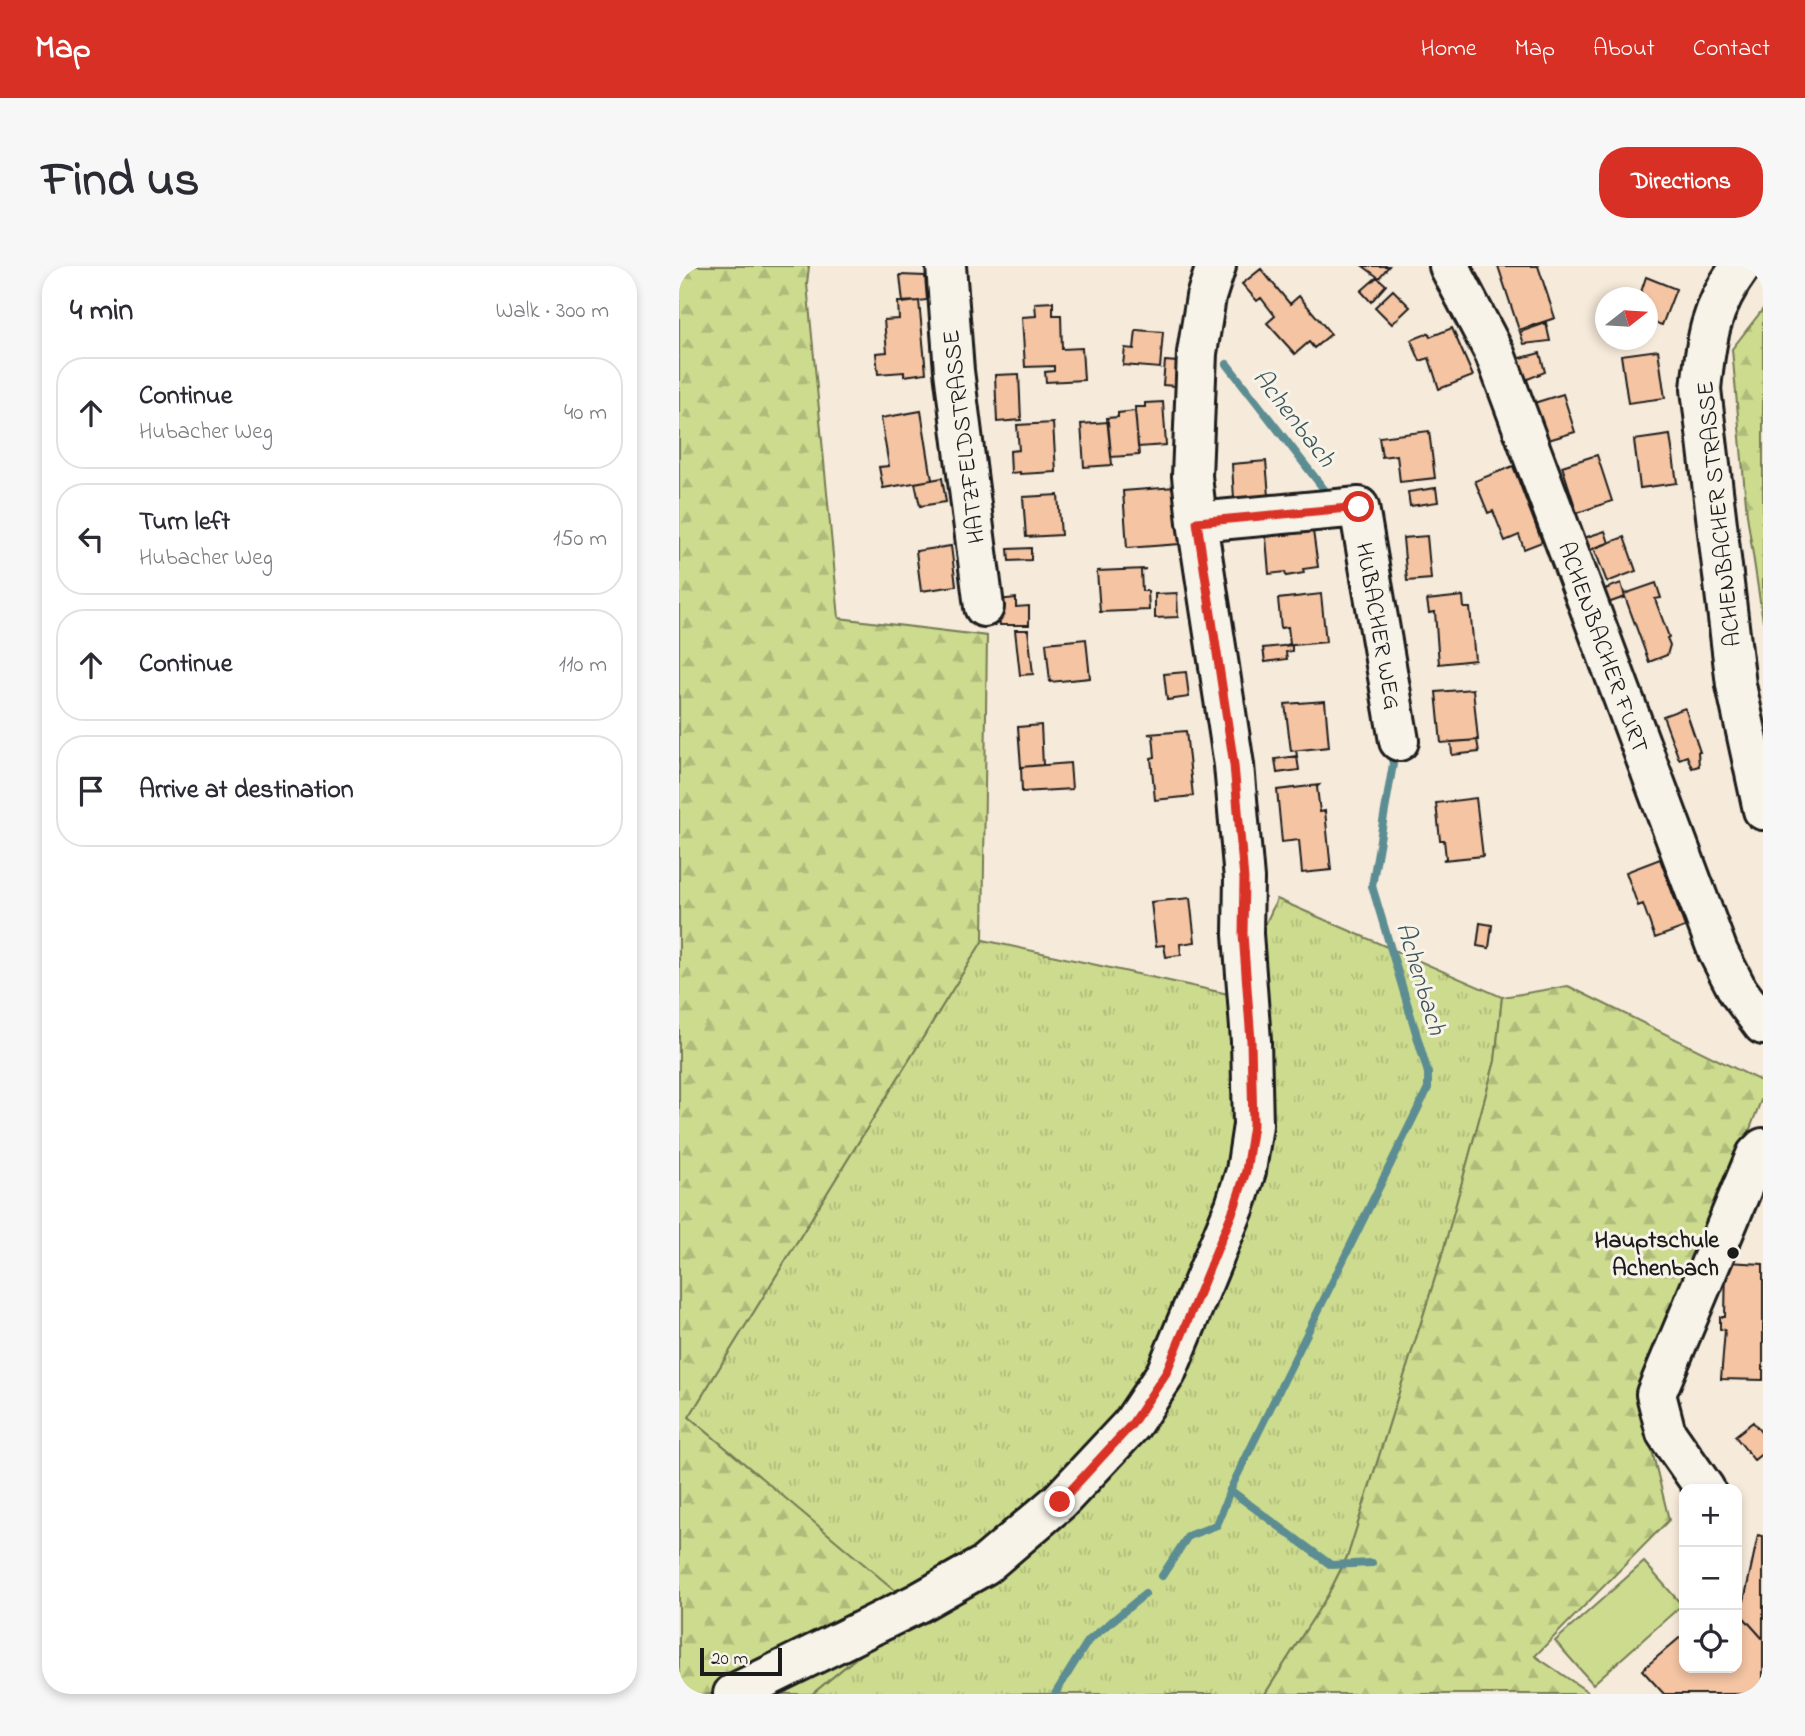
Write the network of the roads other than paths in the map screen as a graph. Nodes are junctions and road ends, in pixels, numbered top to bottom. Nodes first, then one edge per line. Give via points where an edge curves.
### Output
1 (946, 266) edge
2 (1449, 266) edge
3 (1741, 266) edge
4 (1211, 282) edge
5 (1197, 522) junction
6 (984, 607) dead end
7 (1399, 741) dead end
8 (1763, 810) edge
9 (1763, 1025) edge
10 (1763, 1148) edge
11 (1702, 1484) edge
12 (733, 1694) edge

1 - 6 street, HATZFELDSTRASSE via 954,371
2 - 9 street, ACHENBACHER FURT via 1495,354 1719,952 1738,991
3 - 8 street, ACHENBACHER STRASSE via 1714,313 1701,389 1736,685
4 - 5 street via 1197,353 1192,476
5 - 7 street, HUBACHER WEG via 1359,507
5 - 12 street via 1235,777 1244,879 1253,1125 1242,1182 1202,1290 1166,1373 1132,1424 1060,1502 985,1565
10 - 11 street via 1756,1155 1656,1394 1666,1433

